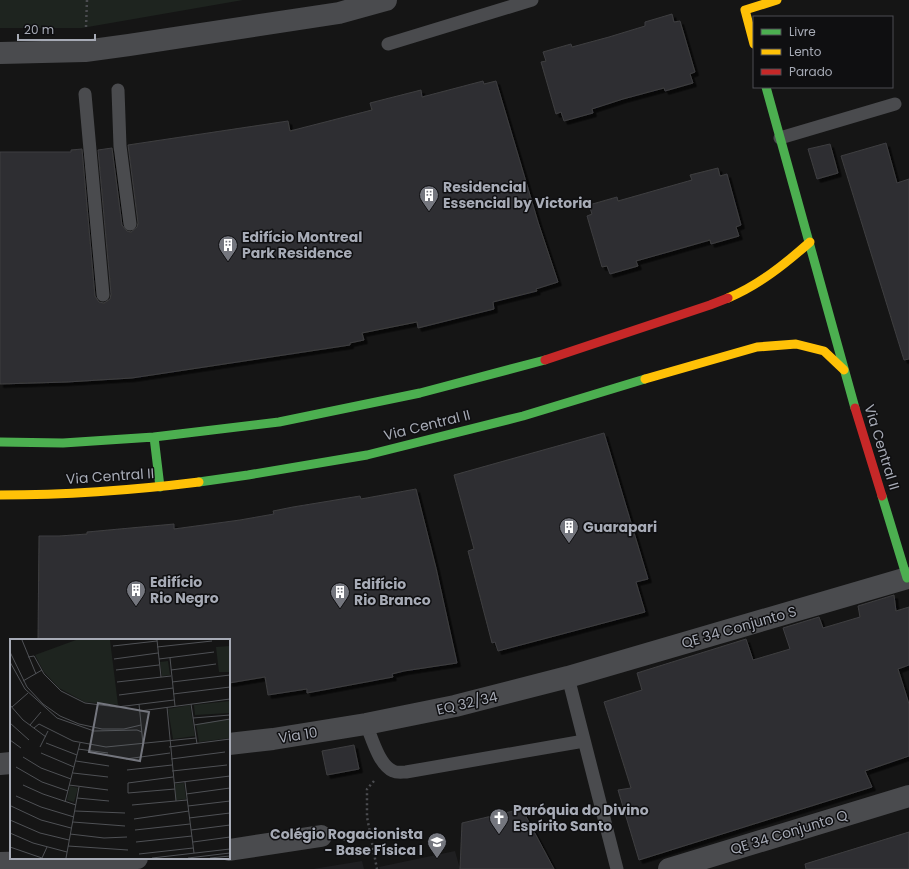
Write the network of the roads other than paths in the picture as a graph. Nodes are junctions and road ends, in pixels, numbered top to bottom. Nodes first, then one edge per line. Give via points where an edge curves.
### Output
1 (532, 0) edge
2 (777, 0) edge
3 (381, 1) edge
4 (743, 5) edge
5 (753, 40) edge
6 (388, 44) dead end
7 (0, 53) edge
8 (766, 88) edge
9 (118, 90) dead end
10 (85, 94) dead end
11 (895, 104) dead end
12 (780, 138) junction
13 (130, 224) dead end
14 (810, 242) junction
15 (103, 296) dead end
16 (844, 370) junction
17 (154, 437) junction
18 (0, 442) edge
19 (160, 487) junction
20 (0, 495) edge
21 (908, 577) edge
22 (568, 677) junction
23 (366, 724) junction
24 (584, 741) junction
25 (230, 744) edge
26 (10, 763) edge
27 (0, 764) edge
28 (909, 796) edge
29 (321, 836) dead end
30 (230, 850) edge
31 (124, 859) edge
32 (0, 863) edge
33 (617, 869) edge
34 (669, 869) edge

1 - 6 lane
2 - 4 street
3 - 7 street via 339,13 85,51
4 - 5 street
8 - 12 street, Via Central II
9 - 13 lane via 120,146
10 - 15 lane
11 - 12 lane
12 - 14 street, Via Central II
14 - 16 street, Via Central II
14 - 17 street via 777,270 740,293 535,363 420,393 279,422
16 - 19 street, Via Central II via 824,351 796,344 758,348 523,416 367,455
16 - 21 street, Via Central II
17 - 18 street via 62,443
17 - 19 street
19 - 20 street, Via Central II
21 - 22 street, QE 34 Conjunto S
22 - 23 street, EQ 32/34 via 455,706
22 - 24 lane
23 - 24 lane via 381,760 386,767 395,772
23 - 25 street, Via 10 via 273,740
24 - 33 lane
26 - 27 street
28 - 34 street, QE 34 Conjunto Q
29 - 30 street
31 - 32 street

